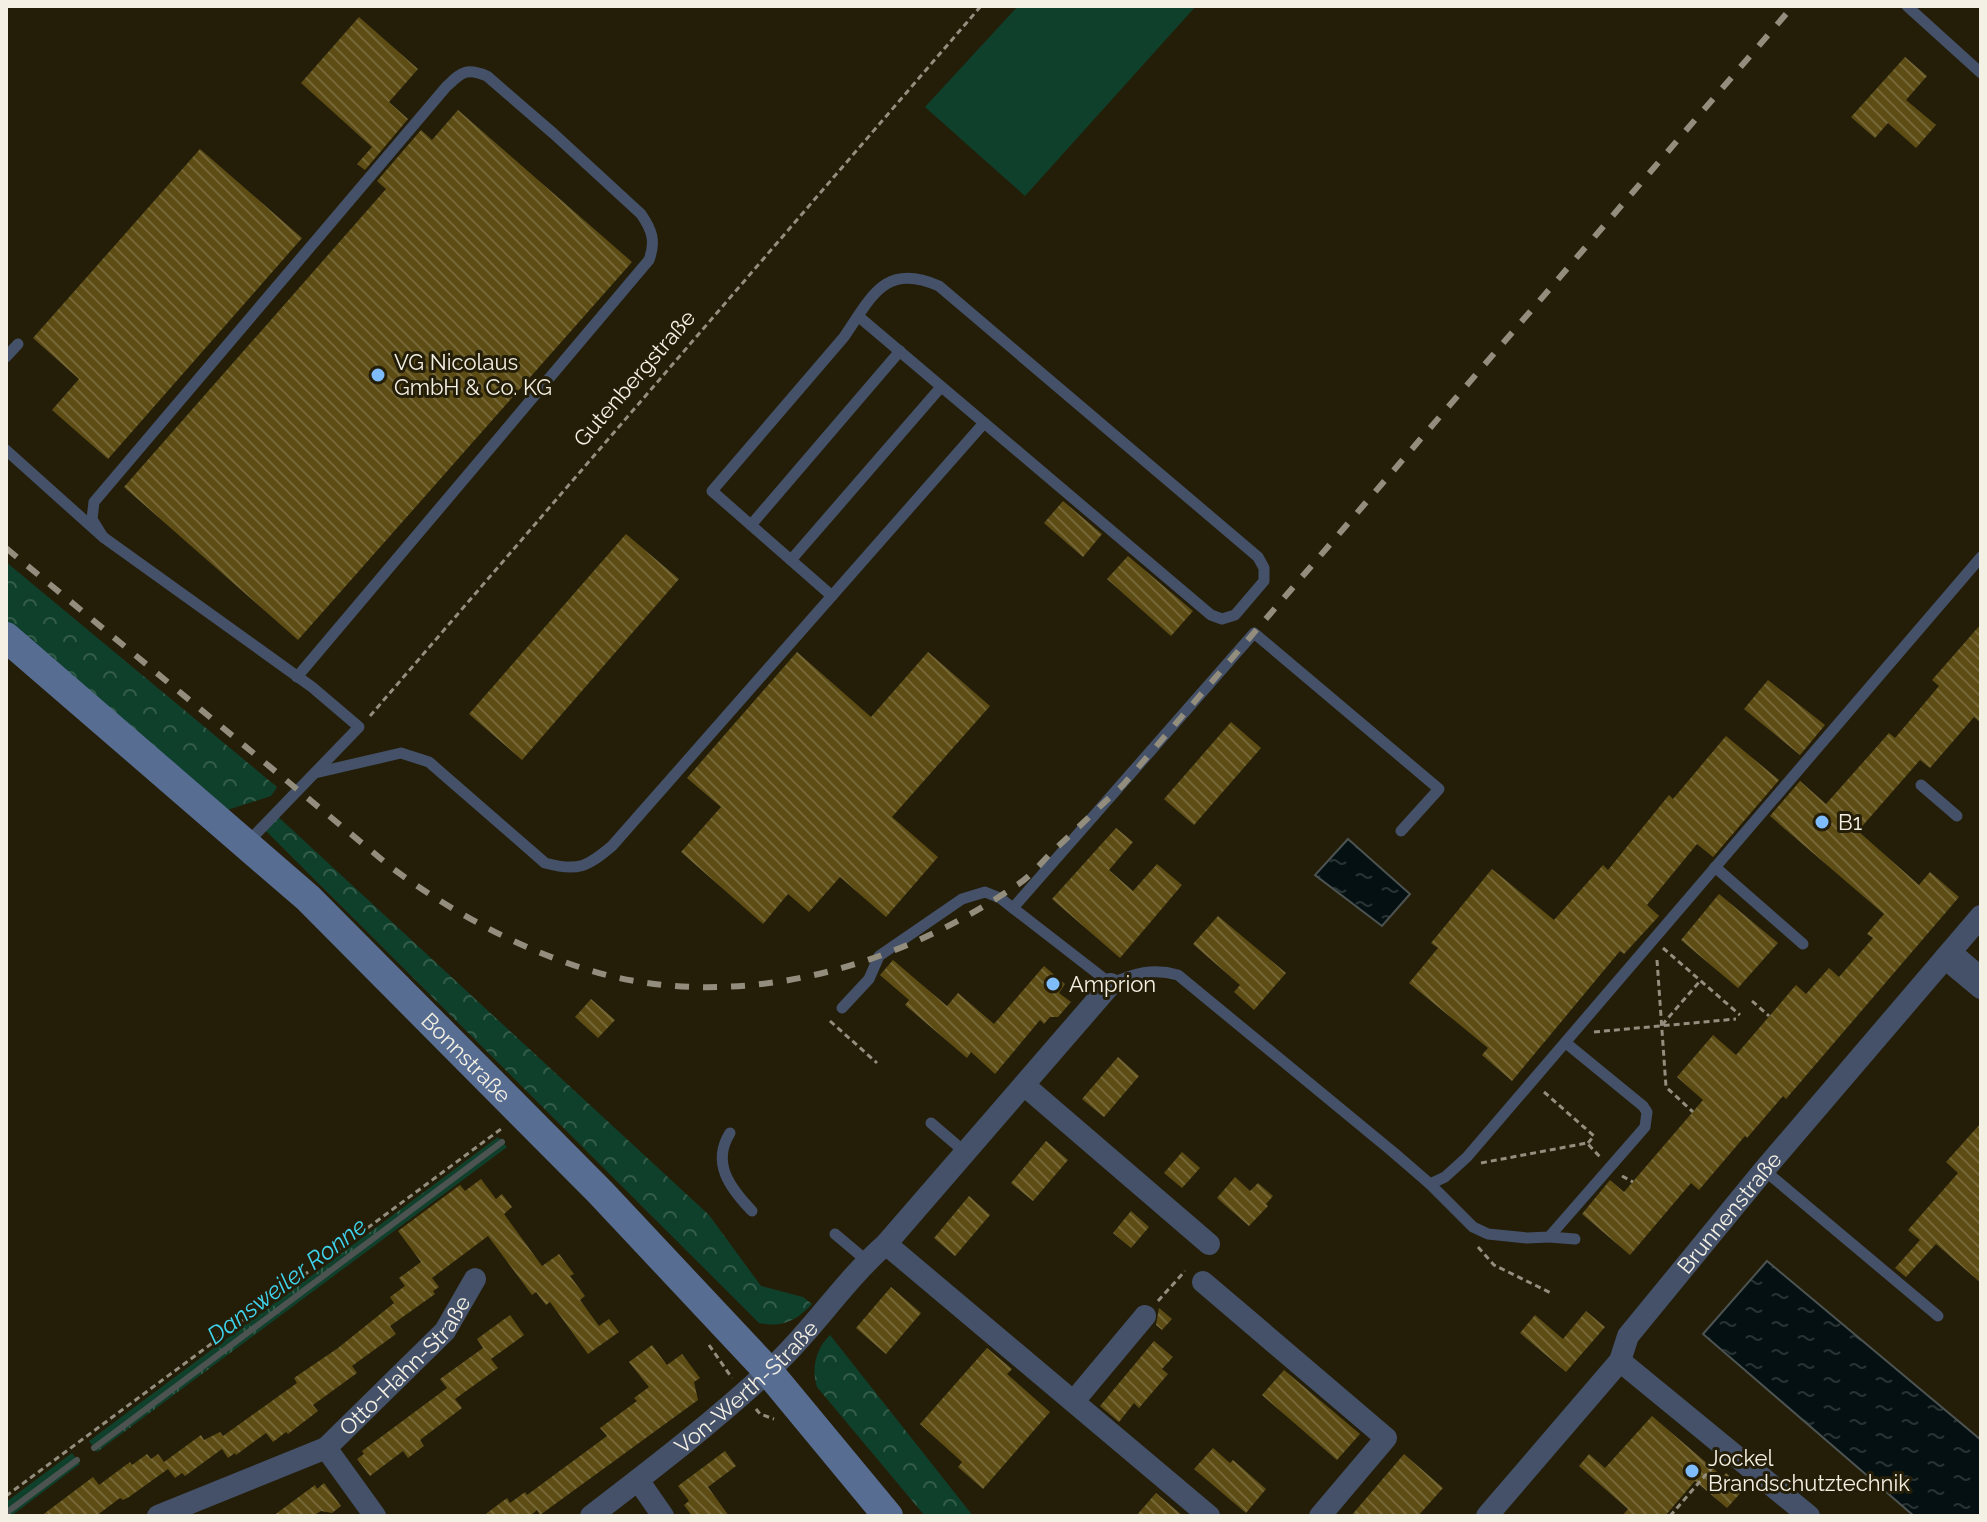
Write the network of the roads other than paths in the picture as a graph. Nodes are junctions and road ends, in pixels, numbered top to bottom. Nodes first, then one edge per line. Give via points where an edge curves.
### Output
1 (1907, 6) edge
2 (1981, 73) edge
3 (858, 316) junction
4 (18, 344) dead end
5 (900, 351) junction
6 (6, 357) edge
7 (941, 387) junction
8 (984, 423) junction
9 (6, 450) edge
10 (751, 525) junction
11 (103, 537) junction
12 (1981, 557) edge
13 (791, 560) junction
14 (832, 596) junction
15 (6, 637) edge
16 (297, 677) junction
17 (315, 773) junction
18 (1921, 785) dead end
19 (1957, 816) dead end
20 (1401, 831) dead end
21 (247, 843) junction
22 (1715, 867) junction
23 (1013, 908) junction
24 (1981, 916) edge
25 (1803, 944) dead end
26 (1950, 953) junction
27 (1981, 971) edge
28 (1111, 984) junction
29 (1981, 988) edge
30 (842, 1008) dead end
31 (1570, 1038) junction
32 (1024, 1085) junction
33 (931, 1123) dead end
34 (730, 1133) dead end
35 (966, 1153) junction
36 (1764, 1170) junction
37 (1430, 1184) junction
38 (752, 1211) dead end
39 (835, 1234) dead end
40 (1549, 1237) junction
41 (1575, 1239) dead end
42 (886, 1244) junction
43 (1209, 1244) road end
44 (867, 1261) junction
45 (475, 1279) dead end
46 (1203, 1282) dead end
47 (1145, 1316) road end
48 (1938, 1316) dead end
49 (1620, 1361) junction
50 (768, 1371) junction
51 (1074, 1401) junction
52 (326, 1448) junction
53 (638, 1480) junction
54 (1204, 1515) edge
55 (158, 1516) edge
56 (375, 1516) edge
57 (591, 1516) edge
58 (663, 1516) edge
59 (888, 1516) edge
60 (1320, 1516) edge
61 (1487, 1516) edge
62 (1809, 1516) edge

1 - 2 lane
3 - 5 lane
3 - 8 lane via 886,283 901,277 939,286 1258,557 1264,581 1235,615 1211,615
3 - 10 lane via 712,491
4 - 6 lane
5 - 7 lane
5 - 10 lane
7 - 8 lane
7 - 13 lane
8 - 14 lane
9 - 11 lane
10 - 13 lane
11 - 16 lane
11 - 16 lane via 92,519 94,502 446,87 460,73 487,76 641,214 652,230 653,248 649,260
12 - 22 lane
13 - 14 lane
14 - 17 lane via 612,846 588,866 566,869 545,863 429,762 414,756 401,753
15 - 21 main road, Bonnstraße
16 - 17 lane via 359,727
17 - 21 lane
18 - 19 lane
20 - 23 lane via 1439,789 1254,633
21 - 50 main road, Bonnstraße via 588,1181
22 - 25 lane
22 - 31 lane
23 - 28 lane
23 - 30 lane via 985,892 962,899 879,956 869,979
24 - 26 street, Brunnenstraße
26 - 27 lane
26 - 29 street
26 - 36 street, Brunnenstraße
28 - 32 street, Von-Werth-Straße
28 - 37 lane via 1132,973 1178,975
31 - 37 lane via 1467,1157
31 - 40 lane via 1647,1112 1645,1127
32 - 35 street, Von-Werth-Straße
32 - 43 street
33 - 35 lane
34 - 38 lane via 720,1159 738,1196
35 - 42 street, Von-Werth-Straße
36 - 48 lane
36 - 49 street, Brunnenstraße via 1628,1336
37 - 40 lane via 1473,1227 1488,1234
39 - 44 lane
40 - 41 lane
42 - 44 street, Von-Werth-Straße
42 - 51 street
44 - 50 street, Von-Werth-Straße
45 - 52 street, Otto-Hahn-Straße via 445,1331
46 - 60 street via 1386,1438
47 - 51 street
49 - 61 street, Brunnenstraße
49 - 62 street
50 - 53 street, Von-Werth-Straße
50 - 59 main road, Bonnstraße
51 - 54 street
52 - 55 street, Otto-Hahn-Straße
52 - 56 street, Otto-Hahn-Straße
53 - 57 street, Von-Werth-Straße
53 - 58 street

